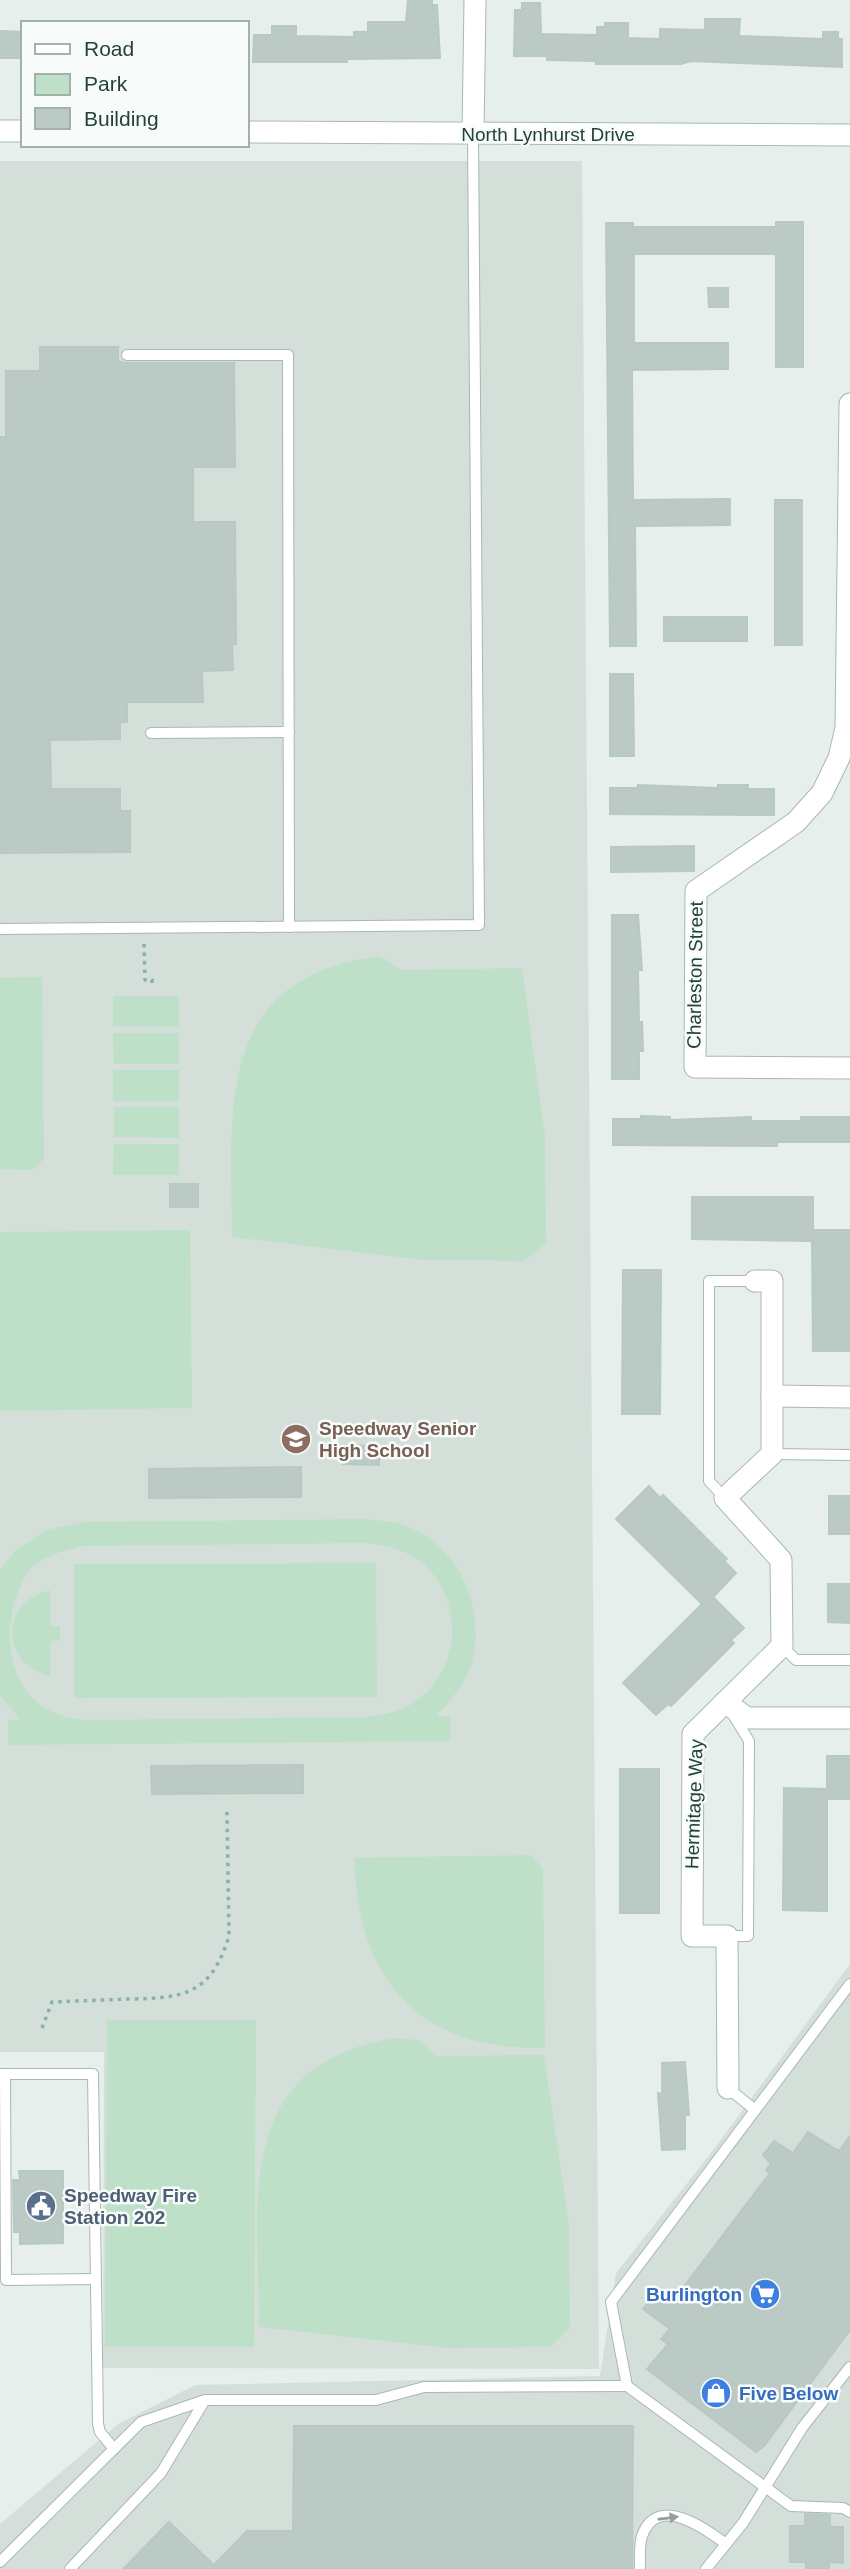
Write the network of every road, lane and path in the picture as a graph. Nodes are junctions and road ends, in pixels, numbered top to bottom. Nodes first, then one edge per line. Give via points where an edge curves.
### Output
1 (475, 0) edge
2 (0, 131) edge
3 (21, 131) edge
4 (248, 132) edge
5 (473, 134) junction
6 (850, 135) edge
7 (127, 355) dead end
8 (849, 404) edge
9 (848, 685) edge
10 (289, 732) junction
11 (150, 733) dead end
12 (847, 737) edge
13 (289, 927) junction
14 (0, 929) edge
15 (144, 944) dead end
16 (152, 988) dead end
17 (850, 1069) edge
18 (755, 1281) joint
19 (772, 1396) junction
20 (850, 1397) edge
21 (772, 1454) junction
22 (850, 1455) edge
23 (725, 1498) junction
24 (782, 1646) junction
25 (850, 1660) edge
26 (725, 1702) junction
27 (850, 1718) edge
28 (227, 1812) dead end
29 (727, 1936) junction
30 (850, 1984) edge
31 (42, 2028) dead end
32 (2, 2074) edge
33 (728, 2088) joint
34 (755, 2110) junction
35 (95, 2279) junction
36 (850, 2367) edge
37 (627, 2386) junction
38 (205, 2400) junction
39 (114, 2449) junction
40 (764, 2487) junction
41 (850, 2512) edge
42 (726, 2544) junction
43 (0, 2561) edge
44 (70, 2569) edge
45 (640, 2569) edge
46 (706, 2569) edge

1 - 5 street
2 - 3 street
4 - 5 street, North Lynhurst Drive
5 - 6 street, North Lynhurst Drive
5 - 13 lane via 479,925
7 - 10 lane via 288,355
8 - 9 street, Charleston Street
9 - 12 street, Charleston Street
10 - 11 lane
10 - 13 lane
12 - 17 street, Charleston Street via 831,778 806,813 696,891 695,1067
13 - 14 lane
15 - 16 path via 145,980 152,980
18 - 19 street via 772,1281
18 - 23 lane via 709,1281 709,1480
19 - 20 street
19 - 21 street
21 - 22 lane
21 - 23 street
23 - 24 street via 781,1560
24 - 25 lane via 796,1660
24 - 26 street, Hermitage Way
26 - 27 street via 747,1718
26 - 29 lane via 749,1741 748,1936
26 - 29 street, Hermitage Way via 693,1734 692,1936
28 - 31 path via 229,1936 211,1975 174,1998 52,2001
29 - 33 street
30 - 34 lane
32 - 35 lane via 93,2074
32 - 35 lane via 5,2280
33 - 34 lane
34 - 37 lane via 611,2302
35 - 39 lane via 98,2424
36 - 40 lane
37 - 38 lane via 424,2387 376,2400
37 - 40 lane
38 - 39 lane via 141,2422
38 - 44 lane via 161,2473
39 - 43 lane
40 - 41 lane via 791,2506
40 - 42 lane
45 -> 42 lane via 641,2539 645,2528 656,2520 685,2517
42 - 46 lane

